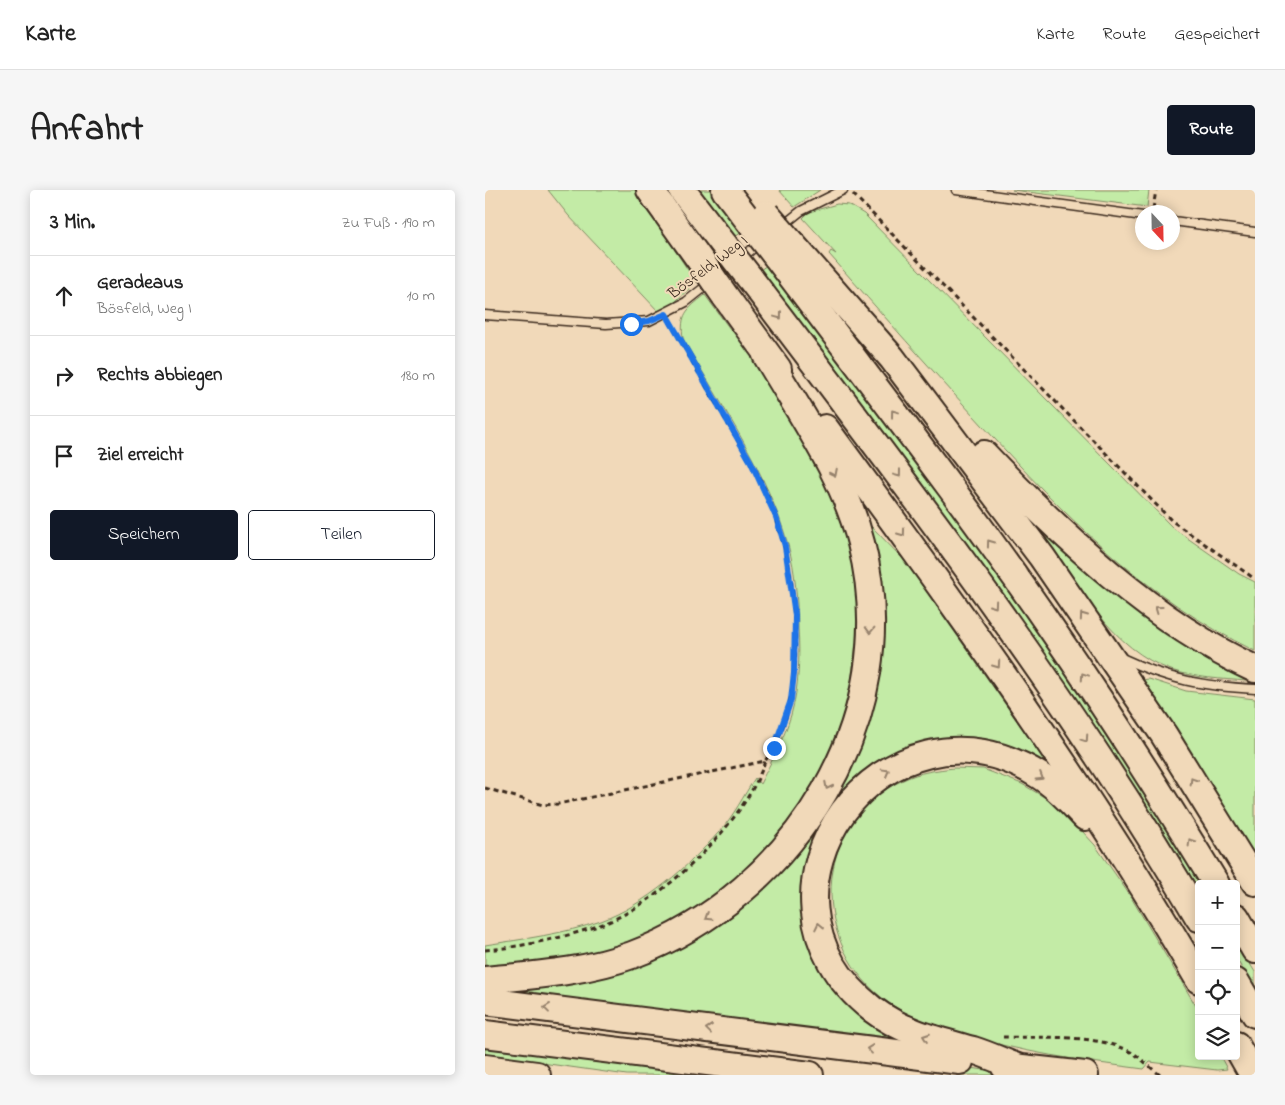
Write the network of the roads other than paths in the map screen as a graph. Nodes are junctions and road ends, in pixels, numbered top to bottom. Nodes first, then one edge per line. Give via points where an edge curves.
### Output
1 (650, 190) edge
2 (682, 190) edge
3 (725, 190) edge
4 (747, 190) edge
5 (843, 190) edge
6 (956, 190) edge
7 (1135, 215) edge
8 (759, 219) junction
9 (1180, 222) edge
10 (1255, 232) edge
11 (784, 250) junction
12 (485, 315) edge
13 (767, 355) junction
14 (892, 358) junction
15 (1107, 651) junction
16 (1255, 670) edge
17 (1255, 689) edge
18 (1123, 854) junction
19 (1214, 880) edge
20 (1255, 882) edge
21 (1195, 912) edge
22 (1240, 924) edge
23 (1255, 950) edge
24 (1195, 973) edge
25 (485, 980) edge
26 (1240, 989) edge
27 (485, 1001) edge
28 (1255, 1014) edge
29 (485, 1034) edge
30 (1240, 1052) edge
31 (485, 1068) edge
32 (1022, 1069) junction
33 (1251, 1071) edge
34 (537, 1075) edge
35 (810, 1075) edge
36 (1085, 1075) edge

1 - 13 highway, bridge
2 -> 21 highway, bridge via 937,524 1104,767
3 - 8 highway
4 - 8 highway
5 - 12 lane, Bösfeld, Weg I via 801,211 686,302 649,321 631,324
6 - 7 lane
8 - 11 highway, bridge
9 - 10 lane
11 - 14 highway
19 -> 11 highway via 1127,739 1051,627
13 -> 18 highway via 811,408 946,592
13 -> 25 highway via 836,477 850,507 865,559 870,614 867,662 859,707 840,760 811,816 779,856 748,887 693,926 655,946 610,962 557,973
15 -> 14 highway via 1019,526
16 -> 14 highway via 1190,632 1122,583 1061,532
15 - 17 lane via 1179,680
20 -> 15 highway via 1164,735
18 - 24 highway
32 -> 18 highway via 903,1028 874,1010 844,982 828,956 816,911 817,869 830,831 858,794 885,772 929,755 955,752 1005,760 1038,775 1069,800
22 - 23 highway
26 - 28 highway
32 -> 27 highway
29 - 35 highway
30 - 33 highway
31 - 34 highway
32 - 36 highway

